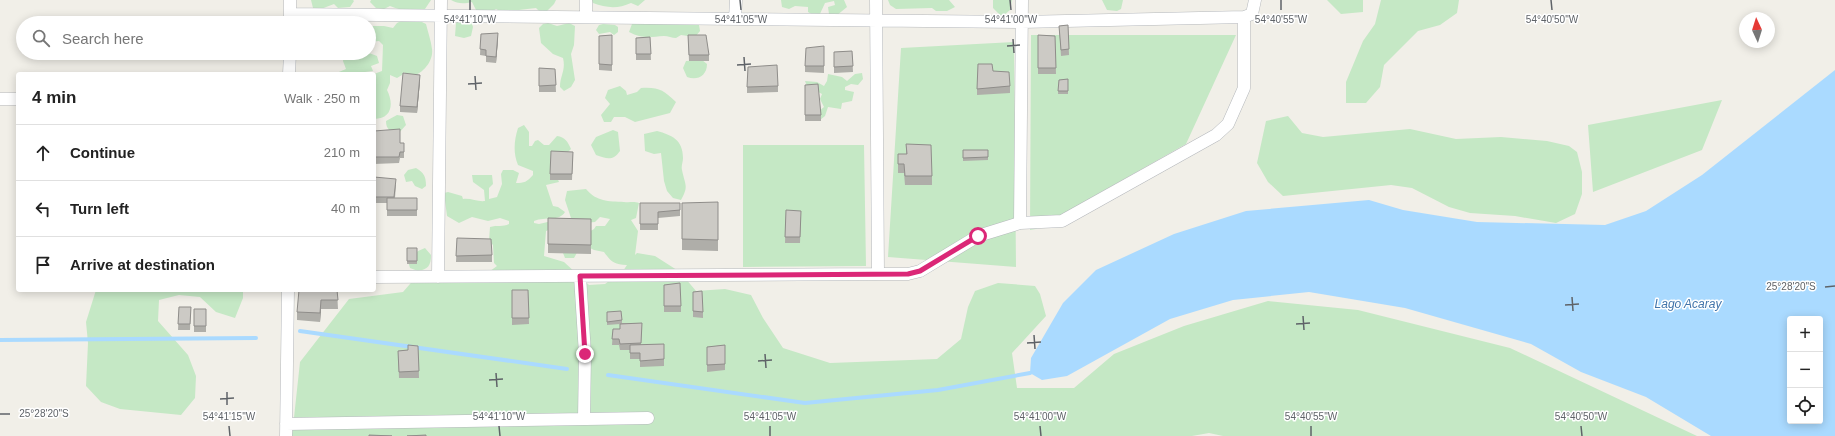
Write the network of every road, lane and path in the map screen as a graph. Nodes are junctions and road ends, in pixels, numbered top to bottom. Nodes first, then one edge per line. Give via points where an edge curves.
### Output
1 (290, 0) edge
2 (441, 0) edge
3 (586, 0) edge
4 (736, 0) edge
5 (876, 0) edge
6 (1022, 0) edge
7 (1255, 0) edge
8 (290, 16) edge
9 (441, 16) junction
10 (376, 17) edge
11 (586, 17) junction
12 (1244, 18) junction
13 (736, 19) junction
14 (876, 20) junction
15 (1021, 22) junction
16 (290, 60) edge
17 (290, 72) edge
18 (0, 99) edge
19 (16, 99) edge
20 (1020, 223) junction
21 (878, 274) junction
22 (580, 276) junction
23 (376, 277) edge
24 (438, 277) junction
25 (288, 292) edge
26 (648, 418) dead end
27 (584, 419) junction
28 (286, 430) edge

1 - 8 street
2 - 9 street
3 - 11 street
4 - 13 street
5 - 14 street
6 - 15 street
7 - 12 street via 1252,14
9 - 10 street
9 - 11 street
9 - 24 street
11 - 13 street
12 - 15 street
12 - 20 street via 1244,88 1228,124 1211,138 1062,221
13 - 14 street
14 - 15 street
14 - 21 street
15 - 20 street
16 - 17 street
18 - 19 street
20 - 21 street via 978,236 920,271 908,274
21 - 22 street
22 - 24 street
22 - 27 street via 585,354
23 - 24 street
25 - 28 street
26 - 27 street
27 - 28 street

